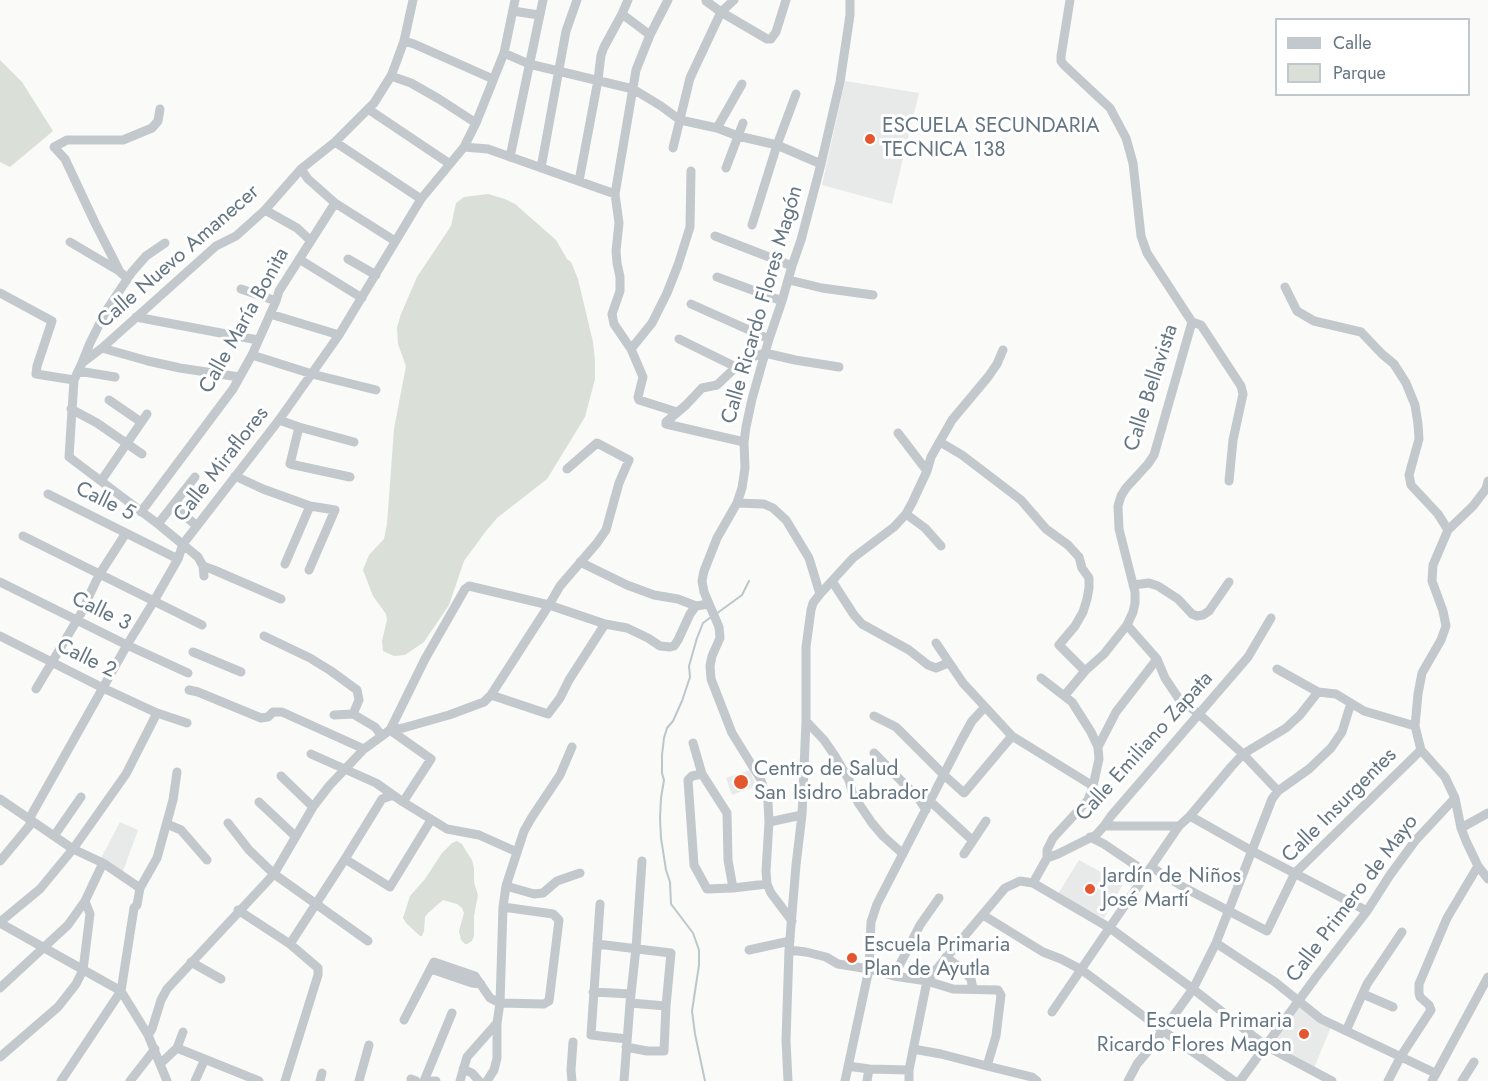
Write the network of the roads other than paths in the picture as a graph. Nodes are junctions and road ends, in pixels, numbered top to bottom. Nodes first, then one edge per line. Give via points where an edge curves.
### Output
1 (412, 0) edge
2 (515, 0) edge
3 (543, 0) edge
4 (577, 0) edge
5 (628, 0) edge
6 (668, 0) edge
7 (734, 0) edge
8 (786, 0) edge
9 (850, 0) edge
10 (1070, 0) edge
11 (706, 1) edge
12 (513, 10) junction
13 (721, 12) junction
14 (622, 14) junction
15 (539, 15) junction
16 (650, 35) junction
17 (404, 41) junction
18 (504, 53) junction
19 (529, 64) junction
20 (560, 73) junction
21 (391, 76) junction
22 (493, 79) junction
23 (598, 81) junction
24 (742, 84) dead end
25 (633, 89) junction
26 (796, 94) dead end
27 (160, 109) dead end
28 (368, 109) junction
29 (680, 120) junction
30 (476, 123) junction
31 (743, 123) dead end
32 (717, 128) junction
33 (738, 136) junction
34 (335, 142) junction
35 (777, 145) junction
36 (464, 147) junction
37 (672, 148) dead end
38 (510, 157) junction
39 (450, 164) junction
40 (821, 164) junction
41 (541, 168) junction
42 (726, 168) dead end
43 (301, 169) junction
44 (692, 171) dead end
45 (579, 181) junction
46 (615, 194) junction
47 (421, 199) junction
48 (335, 203) junction
49 (265, 210) junction
50 (752, 225) dead end
51 (715, 237) dead end
52 (310, 241) junction
53 (70, 242) dead end
54 (395, 242) junction
55 (165, 243) dead end
56 (299, 259) junction
57 (348, 259) dead end
58 (792, 266) junction
59 (124, 275) junction
60 (376, 275) junction
61 (717, 277) dead end
62 (789, 280) junction
63 (1285, 287) dead end
64 (241, 289) dead end
65 (0, 292) edge
66 (873, 294) dead end
67 (362, 298) junction
68 (276, 301) junction
69 (782, 301) junction
70 (691, 304) dead end
71 (270, 314) junction
72 (136, 317) junction
73 (1192, 322) junction
74 (339, 335) junction
75 (679, 339) dead end
76 (769, 339) junction
77 (258, 340) junction
78 (102, 348) junction
79 (631, 349) junction
80 (1003, 350) dead end
81 (765, 353) junction
82 (252, 355) junction
83 (736, 367) junction
84 (839, 367) dead end
85 (78, 371) junction
86 (312, 374) junction
87 (115, 377) dead end
88 (239, 377) junction
89 (376, 390) dead end
90 (109, 400) dead end
91 (71, 409) junction
92 (677, 412) junction
93 (147, 414) dead end
94 (279, 420) junction
95 (141, 422) junction
96 (298, 428) junction
97 (898, 433) dead end
98 (354, 442) dead end
99 (744, 442) junction
100 (940, 442) junction
101 (127, 443) junction
102 (142, 454) dead end
103 (567, 469) dead end
104 (927, 471) junction
105 (235, 476) junction
106 (195, 477) dead end
107 (350, 477) dead end
108 (1229, 481) dead end
109 (1488, 481) edge
110 (101, 482) junction
111 (48, 494) dead end
112 (737, 503) junction
113 (173, 506) junction
114 (310, 506) junction
115 (141, 512) junction
116 (906, 514) junction
117 (158, 524) junction
118 (197, 526) junction
119 (1448, 530) junction
120 (126, 533) junction
121 (23, 536) dead end
122 (183, 544) junction
123 (941, 546) dead end
124 (178, 559) junction
125 (580, 562) junction
126 (285, 564) dead end
127 (309, 570) dead end
128 (99, 575) junction
129 (832, 581) junction
130 (0, 582) edge
131 (1229, 582) dead end
132 (1133, 585) junction
133 (820, 594) junction
134 (280, 599) dead end
135 (154, 602) junction
136 (710, 604) junction
137 (549, 605) junction
138 (696, 606) junction
139 (1271, 618) dead end
140 (77, 620) junction
141 (605, 624) junction
142 (202, 625) dead end
143 (1127, 625) junction
144 (0, 636) edge
145 (264, 636) dead end
146 (936, 643) dead end
147 (127, 645) junction
148 (193, 652) dead end
149 (1157, 659) junction
150 (51, 663) junction
151 (948, 663) junction
152 (1277, 669) dead end
153 (1085, 671) junction
154 (188, 672) dead end
155 (241, 672) dead end
156 (1041, 678) dead end
157 (103, 688) junction
158 (36, 689) dead end
159 (189, 690) dead end
160 (1318, 692) junction
161 (491, 695) junction
162 (1065, 695) junction
163 (1351, 703) junction
164 (985, 707) junction
165 (157, 713) junction
166 (353, 714) junction
167 (1199, 714) junction
168 (334, 715) dead end
169 (874, 716) dead end
170 (806, 721) junction
171 (187, 723) dead end
172 (1415, 726) junction
173 (390, 730) junction
174 (381, 736) junction
175 (1012, 736) junction
176 (693, 743) dead end
177 (572, 747) dead end
178 (1098, 747) junction
179 (364, 749) junction
180 (1421, 750) junction
181 (874, 753) dead end
182 (310, 754) dead end
183 (1243, 754) junction
184 (345, 769) junction
185 (177, 772) dead end
186 (702, 774) junction
187 (944, 775) junction
188 (281, 776) dead end
189 (376, 783) junction
190 (1093, 786) junction
191 (1278, 791) junction
192 (393, 795) junction
193 (81, 797) dead end
194 (1455, 798) junction
195 (0, 799) edge
196 (382, 799) junction
197 (259, 802) dead end
198 (403, 802) junction
199 (928, 806) junction
200 (313, 807) junction
201 (1488, 813) edge
202 (802, 815) junction
203 (1190, 816) junction
204 (30, 818) junction
205 (431, 820) junction
206 (986, 821) dead end
207 (769, 822) junction
208 (228, 823) dead end
209 (167, 824) junction
210 (1179, 825) junction
211 (1104, 826) junction
212 (1461, 828) junction
213 (54, 836) junction
214 (295, 836) junction
215 (1090, 837) junction
216 (972, 840) junction
217 (73, 849) junction
218 (1252, 851) junction
219 (517, 852) junction
220 (903, 854) junction
221 (964, 854) dead end
222 (1, 858) edge
223 (1047, 858) junction
224 (345, 859) junction
225 (207, 860) dead end
226 (642, 861) dead end
227 (103, 863) junction
228 (1478, 866) junction
229 (1149, 870) junction
230 (274, 873) junction
231 (580, 873) dead end
232 (1295, 873) junction
233 (1488, 879) edge
234 (1033, 883) junction
235 (767, 884) junction
236 (506, 886) junction
237 (140, 888) junction
238 (733, 888) junction
239 (939, 898) dead end
240 (85, 901) junction
241 (315, 903) junction
242 (600, 904) dead end
243 (503, 907) junction
244 (238, 910) junction
245 (1229, 911) junction
246 (1367, 911) junction
247 (982, 915) junction
248 (792, 921) junction
249 (0, 923) edge
250 (1110, 928) junction
251 (1402, 932) dead end
252 (368, 941) dead end
253 (1216, 943) junction
254 (290, 944) junction
255 (597, 944) junction
256 (789, 945) junction
257 (44, 947) junction
258 (636, 948) junction
259 (748, 950) dead end
260 (946, 957) junction
261 (191, 962) junction
262 (869, 969) junction
263 (83, 970) junction
264 (1082, 970) junction
265 (894, 976) junction
266 (1488, 977) edge
267 (221, 979) dead end
268 (927, 981) junction
269 (0, 988) edge
270 (973, 989) junction
271 (1193, 989) junction
272 (121, 991) junction
273 (593, 992) junction
274 (1363, 994) junction
275 (630, 998) junction
276 (1299, 1001) junction
277 (500, 1003) junction
278 (666, 1006) junction
279 (1393, 1007) dead end
280 (1052, 1012) dead end
281 (452, 1013) dead end
282 (404, 1020) dead end
283 (497, 1023) junction
284 (1162, 1030) junction
285 (183, 1032) dead end
286 (1346, 1032) junction
287 (148, 1035) junction
288 (573, 1042) dead end
289 (627, 1043) junction
290 (369, 1045) dead end
291 (1266, 1046) junction
292 (177, 1048) junction
293 (155, 1049) junction
294 (913, 1049) junction
295 (1401, 1056) junction
296 (0, 1057) edge
297 (205, 1059) junction
298 (1474, 1062) dead end
299 (160, 1064) junction
300 (848, 1066) junction
301 (987, 1066) junction
302 (463, 1069) junction
303 (869, 1069) junction
304 (909, 1070) junction
305 (1010, 1077) edge
306 (1434, 1077) edge
307 (61, 1081) edge
308 (130, 1081) edge
309 (167, 1081) edge
310 (195, 1081) edge
311 (259, 1081) edge
312 (285, 1081) edge
313 (359, 1081) edge
314 (424, 1081) edge
315 (432, 1081) edge
316 (436, 1081) edge
317 (460, 1081) edge
318 (479, 1081) edge
319 (487, 1081) edge
320 (572, 1081) edge
321 (624, 1081) edge
322 (788, 1081) edge
323 (845, 1081) edge
324 (867, 1081) edge
325 (909, 1081) edge
326 (1037, 1081) edge
327 (1128, 1081) edge
328 (1234, 1081) edge
329 (1239, 1081) edge
330 (1331, 1081) edge
331 (1388, 1081) edge
332 (1462, 1081) edge

1 - 17 street, Calle Nuevo Amanecer
2 - 12 street, Calle Miraflores
3 - 15 street
4 - 20 street via 566,31
5 - 14 street
6 - 16 street
7 - 13 street
8 - 13 street via 771,39
9 - 40 street, Calle Ricardo Flores Magón via 840,82
10 - 73 street, Calle Bellavista via 1062,61 1110,108 1126,138 1147,253
11 - 13 street
12 - 15 street
12 - 18 street, Calle Miraflores
13 - 29 street via 690,78
14 - 16 street
14 - 23 street via 601,55
15 - 19 street
16 - 25 street
17 - 21 street, Calle Nuevo Amanecer
17 - 22 street
18 - 19 street
18 - 22 street, Calle Miraflores
19 - 20 street
19 - 38 street
20 - 23 street
20 - 41 street
21 - 28 street, Calle Nuevo Amanecer
21 - 30 street via 411,83
22 - 30 street, Calle Miraflores
23 - 25 street
23 - 45 street
24 - 32 street
25 - 29 street
25 - 46 street
26 - 35 street
27 - 59 street via 152,128 123,140 67,140 54,147 65,159
28 - 34 street, Calle Nuevo Amanecer
28 - 39 street
29 - 32 street
29 - 37 street
30 - 36 street, Calle Miraflores
31 - 33 street
32 - 33 street
33 - 35 street
33 - 42 street
34 - 43 street, Calle Nuevo Amanecer
34 - 47 street
35 - 40 street
35 - 50 street
36 - 38 street via 488,149
36 - 39 street, Calle Miraflores
38 - 41 street
39 - 47 street, Calle Miraflores
40 - 58 street, Calle Ricardo Flores Magón
41 - 45 street
43 - 48 street
43 - 49 street, Calle Nuevo Amanecer
44 - 79 street via 690,226 681,256 652,323
45 - 46 street
46 - 79 street via 620,291 612,314 614,324
47 - 54 street, Calle Miraflores
48 - 52 street, Calle María Bonita
48 - 54 street
49 - 52 street via 297,228
49 - 72 street, Calle Nuevo Amanecer via 237,236 216,246
51 - 58 street
52 - 56 street, Calle María Bonita
53 - 59 street
54 - 60 street, Calle Miraflores
55 - 59 street
56 - 67 street
56 - 68 street, Calle María Bonita
57 - 60 street
58 - 62 street, Calle Ricardo Flores Magón
59 - 85 street
60 - 67 street, Calle Miraflores
61 - 69 street
62 - 66 street
62 - 69 street, Calle Ricardo Flores Magón
63 - 119 street via 1297,310 1314,321 1361,332 1394,364 1415,405 1418,424 1419,438 1410,465 1411,485
64 - 68 street
65 - 85 street via 52,321 36,375
67 - 74 street, Calle Miraflores
68 - 71 street, Calle María Bonita
69 - 76 street, Calle Ricardo Flores Magón
70 - 76 street
71 - 74 street
71 - 77 street, Calle María Bonita
72 - 77 street
72 - 78 street, Calle Nuevo Amanecer
73 - 108 street via 1201,325 1242,386
73 - 132 street, Calle Bellavista via 1154,455 1126,488 1118,506 1119,529
74 - 86 street, Calle Miraflores
75 - 83 street
76 - 81 street, Calle Ricardo Flores Magón
77 - 82 street, Calle María Bonita
78 - 85 street, Calle Nuevo Amanecer
78 - 88 street via 180,368
79 - 92 street via 643,377 639,400
80 - 100 street
81 - 83 street
81 - 84 street
81 - 99 street, Calle Ricardo Flores Magón
82 - 86 street
82 - 88 street, Calle María Bonita
83 - 92 street via 717,385 702,388
85 - 87 street
85 - 91 street
86 - 89 street
86 - 94 street, Calle Miraflores
88 - 115 street, Calle María Bonita
90 - 95 street
91 - 101 street
91 - 110 street via 69,457
92 - 99 street via 666,424
93 - 95 street
94 - 96 street
94 - 105 street, Calle Miraflores
95 - 101 street
96 - 98 street
96 - 107 street via 290,464
97 - 104 street
99 - 112 street, Calle Ricardo Flores Magón via 745,468
100 - 104 street
100 - 153 street via 1021,500 1078,557 1089,578 1087,599 1083,612 1059,645
101 - 102 street
101 - 110 street
103 - 125 street via 597,443 630,460 619,483 606,531
104 - 116 street
105 - 114 street
105 - 118 street, Calle Miraflores
106 - 113 street
109 - 119 street via 1473,507
110 - 115 street
111 - 120 street, Calle 5
112 - 133 street via 764,504 786,520 808,558
112 - 136 street, Calle Ricardo Flores Magón via 704,571 702,581
113 - 117 street
113 - 118 street
114 - 126 street
114 - 127 street via 335,510
115 - 117 street
116 - 123 street
116 - 129 street
117 - 122 street
118 - 122 street, Calle Miraflores
119 - 172 street via 1433,565 1432,581 1446,626 1422,673
120 - 124 street, Calle 5
120 - 128 street
121 - 128 street
122 - 124 street, Calle Miraflores
122 - 134 street via 198,557 204,571 214,570
124 - 135 street, Calle Miraflores
125 - 137 street
125 - 138 street via 627,585
128 - 135 street
128 - 140 street
129 - 133 street
129 - 151 street via 862,624 928,665 936,668
130 - 140 street, Calle 3
131 - 132 street via 1209,611 1197,616 1158,586
132 - 143 street, Calle Bellavista via 1135,603
133 - 170 street via 811,610 806,647
135 - 142 street
135 - 147 street, Calle Miraflores
136 - 138 street
136 - 207 street, Calle Ricardo Flores Magón via 720,638 712,656 711,679 732,733 761,780
137 - 141 street
137 - 161 street
137 - 173 street via 470,586 465,589
138 - 141 street via 678,640 670,647 660,646 627,628
139 - 167 street, Calle Emiliano Zapata via 1248,657
140 - 147 street, Calle 3
140 - 150 street
141 - 161 street via 548,714
143 - 149 street
143 - 153 street, Calle Bellavista
144 - 150 street, Calle 2
145 - 166 street via 310,658 357,690 359,700
146 - 151 street
147 - 154 street, Calle 3
147 - 157 street, Calle Miraflores
148 - 155 street
149 - 167 street via 1179,699
149 - 178 street via 1116,712
150 - 157 street, Calle 2
150 - 158 street
151 - 164 street
152 - 160 street
153 - 162 street, Calle Bellavista
156 - 162 street
157 - 165 street, Calle 2
157 - 204 street, Calle Miraflores
159 - 179 street via 261,718 282,712
160 - 163 street via 1336,694
160 - 183 street via 1286,728
161 - 173 street via 484,702 449,715
162 - 178 street
163 - 172 street via 1364,711
163 - 191 street via 1342,732 1330,748
164 - 175 street
164 - 187 street via 972,721
165 - 171 street, Calle 2
165 - 217 street via 126,774
166 - 168 street
166 - 174 street via 375,727
167 - 183 street
167 - 211 street, Calle Emiliano Zapata
169 - 187 street via 896,728
170 - 202 street
170 - 220 street via 836,756 872,823
172 - 180 street
173 - 174 street
173 - 198 street via 431,759
174 - 179 street
175 - 187 street via 964,793
175 - 190 street
176 - 186 street
177 - 219 street via 560,775 531,817
178 - 190 street
179 - 184 street
180 - 194 street via 1445,777
180 - 232 street, Calle Insurgentes
181 - 199 street
182 - 184 street
183 - 191 street
183 - 203 street
184 - 189 street
184 - 200 street
185 - 209 street
186 - 238 street via 728,813 728,860
186 - 238 street via 688,780 694,865 708,889
187 - 199 street
188 - 200 street
189 - 192 street
189 - 196 street
190 - 223 street via 1088,800 1053,838
191 - 218 street
192 - 196 street
192 - 198 street
193 - 213 street
194 - 212 street
194 - 246 street, Calle Primero de Mayo via 1415,841
195 - 204 street
196 - 224 street
197 - 214 street
198 - 205 street
199 - 216 street
199 - 220 street
200 - 214 street
201 - 212 street
202 - 207 street
202 - 248 street
203 - 210 street
203 - 218 street
204 - 213 street
204 - 222 street, Calle Miraflores via 30,825
205 - 219 street
205 - 224 street via 390,887
206 - 216 street
207 - 235 street, Calle Ricardo Flores Magón
208 - 230 street
209 - 225 street via 181,830
209 - 237 street via 157,858
210 - 211 street
210 - 229 street
211 - 215 street, Calle Emiliano Zapata
212 - 228 street
213 - 217 street
214 - 230 street
215 - 223 street, Calle Emiliano Zapata
215 - 229 street, Calle Insurgentes
216 - 221 street
217 - 227 street
217 - 249 street via 40,889
218 - 232 street
218 - 245 street
219 - 236 street
220 - 262 street via 871,922
223 - 234 street
224 - 241 street
226 - 258 street
227 - 237 street
227 - 240 street
228 - 233 street
228 - 295 street via 1448,918 1419,984 1420,997 1431,1010
229 - 245 street, Calle Insurgentes
229 - 250 street
230 - 241 street
230 - 244 street
231 - 236 street via 534,894
232 - 245 street, Calle Insurgentes via 1268,932
232 - 246 street
234 - 247 street via 1020,881 1005,888
234 - 250 street
235 - 238 street
235 - 248 street
236 - 243 street
237 - 272 street
239 - 265 street
240 - 257 street via 68,925
240 - 263 street via 90,914
241 - 252 street
241 - 254 street
242 - 255 street
243 - 277 street
243 - 277 street via 553,914 559,920 549,1001
244 - 254 street
244 - 261 street
245 - 253 street
246 - 276 street, Calle Primero de Mayo
247 - 260 street
247 - 264 street via 1043,952
248 - 256 street
249 - 257 street
250 - 264 street
250 - 271 street
251 - 274 street
253 - 271 street
253 - 276 street
254 - 312 street via 318,968 318,975
255 - 258 street
255 - 273 street
256 - 259 street
256 - 262 street via 838,964
256 - 322 street
257 - 263 street
257 - 269 street
258 - 275 street
258 - 278 street via 671,953
260 - 268 street
260 - 270 street via 971,979
261 - 267 street
261 - 287 street via 160,1000
262 - 265 street
262 - 300 street
263 - 272 street
263 - 296 street via 58,1007
264 - 280 street
264 - 284 street
265 - 268 street
266 - 306 street
268 - 270 street via 952,989
268 - 294 street
270 - 301 street via 998,990 1001,995 996,1036
271 - 284 street
271 - 291 street
272 - 287 street
272 - 307 street
273 - 275 street
273 - 289 street via 591,1035
274 - 279 street
274 - 286 street
275 - 278 street
275 - 289 street
276 - 286 street
276 - 291 street, Calle Primero de Mayo
277 - 282 street via 490,998 475,976 434,962
277 - 283 street
278 - 289 street via 664,1051 647,1051
281 - 314 street
283 - 302 street via 467,1057
283 - 319 street via 495,1070
284 - 327 street
284 - 328 street
285 - 292 street
286 - 295 street
287 - 293 street
288 - 320 street
289 - 321 street
290 - 313 street
291 - 329 street, Calle Primero de Mayo
291 - 330 street
292 - 297 street
292 - 299 street
293 - 299 street
293 - 308 street
294 - 301 street
294 - 304 street
295 - 306 street
295 - 331 street
297 - 310 street
297 - 311 street
298 - 332 street
299 - 309 street
300 - 303 street
300 - 323 street
301 - 305 street
302 - 317 street
302 - 318 street
303 - 304 street
303 - 324 street
304 - 325 street
305 - 326 street via 1032,1077
315 - 316 street

